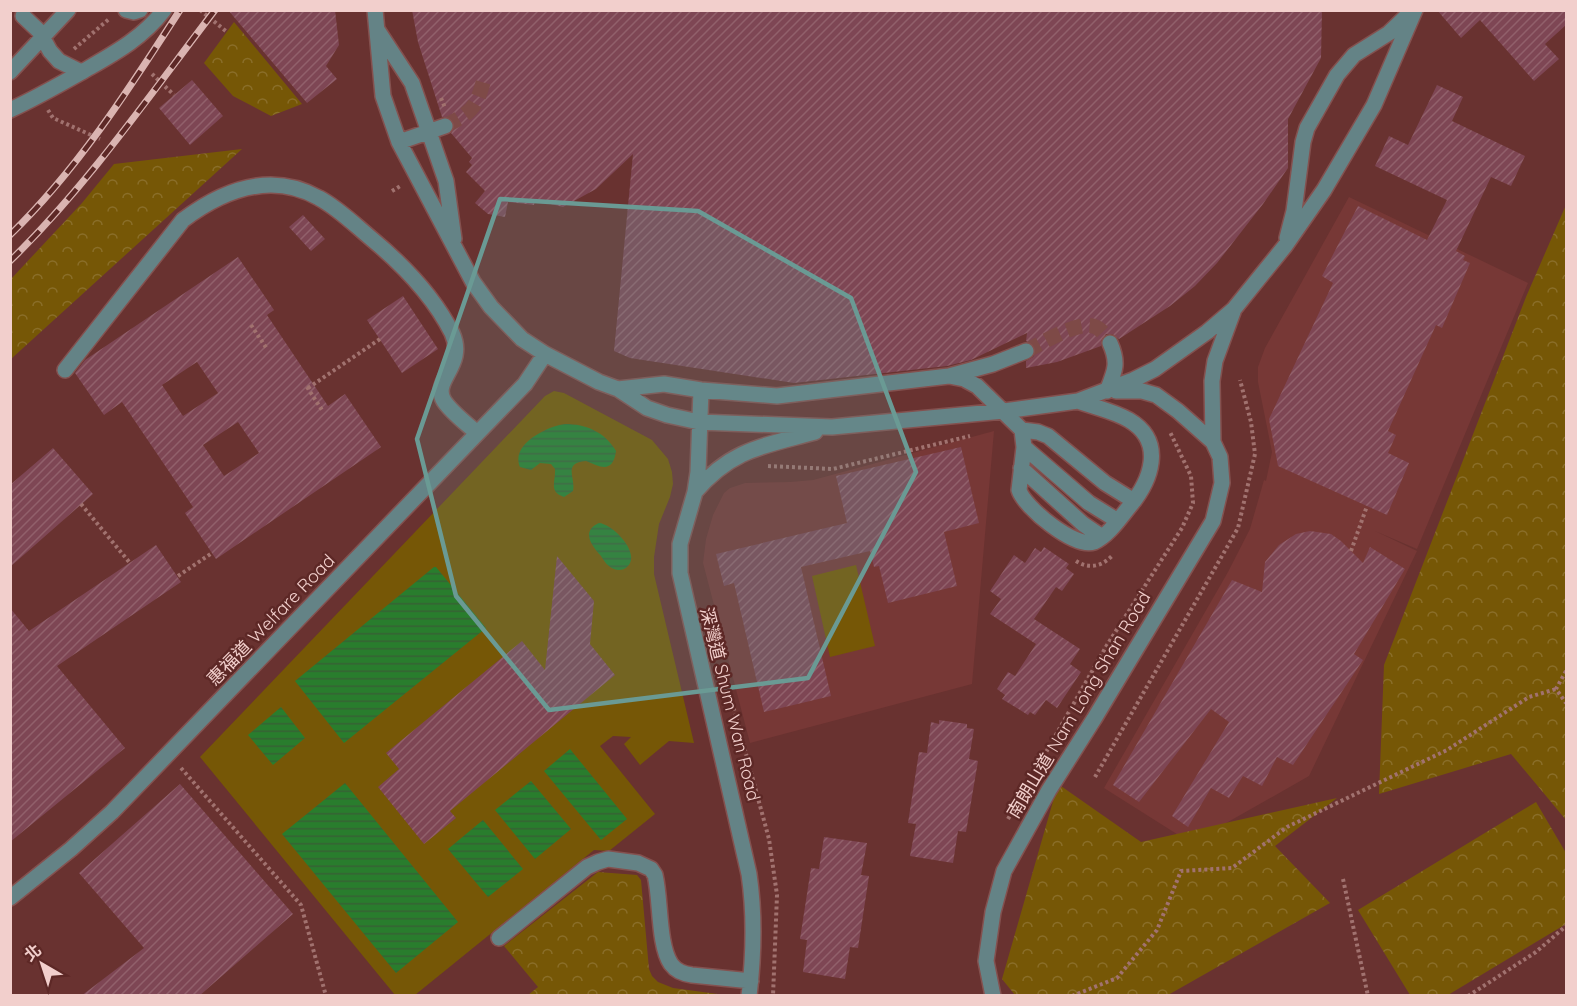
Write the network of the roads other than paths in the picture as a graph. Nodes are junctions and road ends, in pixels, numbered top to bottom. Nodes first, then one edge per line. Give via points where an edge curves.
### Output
1 (68, 10) edge
2 (126, 10) edge
3 (140, 10) edge
4 (165, 10) edge
5 (375, 10) edge
6 (1414, 10) edge
7 (23, 16) dead end
8 (378, 31) junction
9 (44, 39) junction
10 (10, 72) edge
11 (81, 72) junction
12 (10, 110) edge
13 (445, 126) tunnel mouth
14 (428, 131) junction
15 (399, 142) junction
16 (454, 246) junction
17 (1286, 246) junction
18 (1234, 309) junction
19 (1110, 343) tunnel mouth
20 (1026, 351) tunnel mouth
21 (545, 354) junction
22 (65, 370) dead end
23 (949, 376) junction
24 (618, 389) junction
25 (701, 390) junction
26 (1107, 391) junction
27 (1078, 401) junction
28 (1004, 411) junction
29 (699, 422) junction
30 (832, 427) junction
31 (1022, 430) junction
32 (477, 434) junction
33 (1213, 442) junction
34 (1024, 447) junction
35 (1021, 468) junction
36 (695, 492) junction
37 (1134, 501) junction
38 (1118, 520) junction
39 (1102, 537) junction
40 (10, 898) edge
41 (499, 938) dead end
42 (750, 988) edge
43 (993, 996) edge

1 - 9 street
2 - 3 street
4 - 11 street via 141,36
5 - 8 street
6 - 17 street via 1374,105
6 - 17 street via 1389,33 1354,56 1337,75 1307,128
7 - 9 street
8 - 14 street via 412,83
8 - 15 street via 383,96
9 - 10 street
9 - 11 street via 59,61
11 - 12 street
13 - 14 street
14 - 15 street
14 - 16 street via 446,181
15 - 16 street
16 - 21 street via 491,307 522,339
17 - 18 street
18 - 26 street via 1155,369
18 - 33 street, 南朗山道 Nam Long Shan Road via 1215,361
19 - 26 street via 1116,356 1115,372
20 - 23 street
21 - 24 street
21 - 32 street, 惠福道 Welfare Road via 525,384
22 - 32 street via 183,220 225,194 249,187 288,186 329,204 391,255 424,291 456,344 452,368 442,383 444,401
23 - 25 street via 777,396
23 - 28 street via 977,386
24 - 25 street via 664,384
24 - 29 street via 647,408
25 - 29 street, 深灣道 Shum Wan Road
26 - 27 street
26 - 33 street via 1142,390 1156,395
27 - 28 street
27 - 37 street via 1129,420 1150,443 1152,465
28 - 30 street
28 - 31 street
29 - 30 street
29 - 36 street, 深灣道 Shum Wan Road
30 - 36 street via 730,459
31 - 34 street
31 - 37 street via 1048,436 1105,483
32 - 40 street, 惠福道 Welfare Road via 112,812
33 - 43 street, 南朗山道 Nam Long Shan Road via 1220,457 1222,483 1213,521 1004,871 993,912 987,961
34 - 35 street
34 - 38 street via 1089,503
35 - 39 street
35 - 39 street via 1020,496 1033,509 1077,541 1092,543
36 - 42 street, 深灣道 Shum Wan Road via 680,544 680,573 749,874 754,921
37 - 38 street
38 - 39 street
41 - 42 street via 587,867 608,860 638,863 655,875 665,949 672,965 683,974

